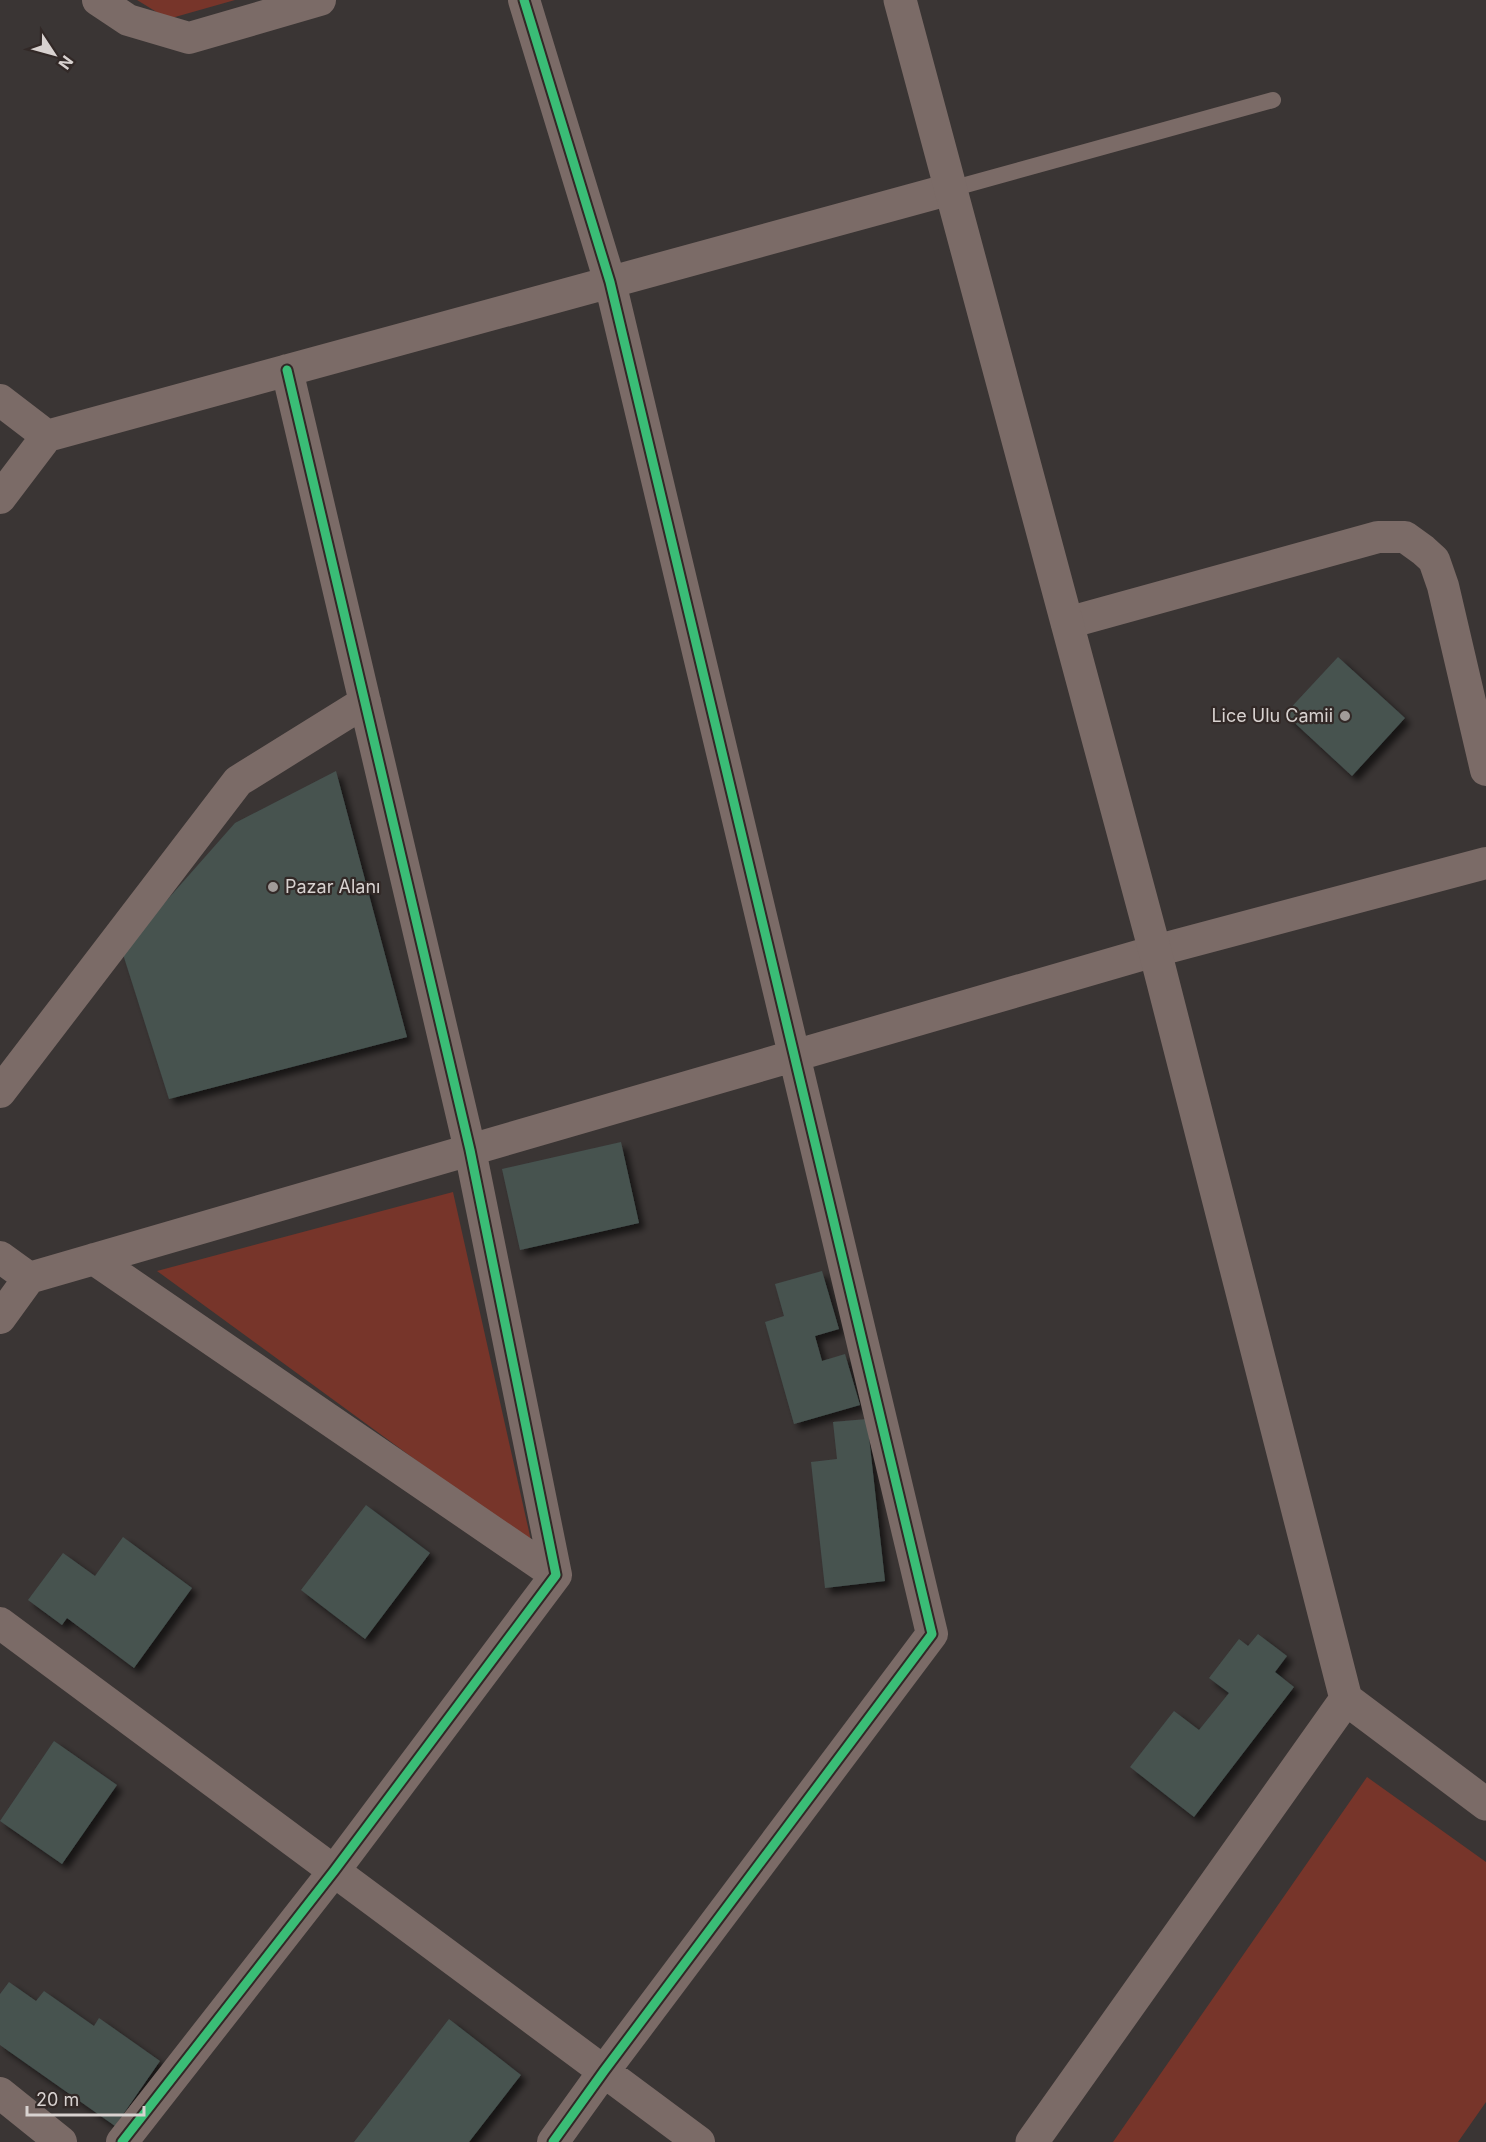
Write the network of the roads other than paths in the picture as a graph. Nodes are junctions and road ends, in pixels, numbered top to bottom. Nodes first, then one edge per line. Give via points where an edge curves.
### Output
1 (98, 0) edge
2 (320, 0) edge
3 (524, 0) edge
4 (900, 0) edge
5 (1273, 100) dead end
6 (951, 189) junction
7 (610, 282) junction
8 (287, 370) junction
9 (0, 400) edge
10 (47, 436) junction
11 (0, 498) edge
12 (1067, 623) junction
13 (365, 702) junction
14 (1486, 770) edge
15 (1486, 864) edge
16 (1155, 951) junction
17 (793, 1057) junction
18 (0, 1092) edge
19 (470, 1150) junction
20 (0, 1257) edge
21 (94, 1259) junction
22 (29, 1278) junction
23 (0, 1318) edge
24 (556, 1575) junction
25 (0, 1623) edge
26 (1347, 1699) junction
27 (1486, 1804) edge
28 (334, 1871) junction
29 (604, 2071) junction
30 (0, 2093) edge
31 (61, 2142) edge
32 (122, 2142) edge
33 (553, 2142) edge
34 (699, 2142) edge
35 (1032, 2142) edge

1 - 2 street via 128,20 189,38
3 - 7 street
4 - 6 street
5 - 6 lane
6 - 7 street
6 - 12 street
7 - 8 street
7 - 17 street
8 - 10 street
8 - 13 street
9 - 10 street
10 - 11 street
12 - 14 street via 1378,537 1405,537 1434,560
12 - 16 street
13 - 18 street via 238,781
13 - 19 street
15 - 16 street
16 - 17 street
16 - 26 street
17 - 19 street
17 - 29 street via 932,1634
19 - 21 street
19 - 24 street
20 - 22 street
21 - 22 street
21 - 24 street
22 - 23 street
24 - 28 street
25 - 28 street
26 - 27 street
26 - 35 street
28 - 29 street
28 - 32 street
29 - 33 street
29 - 34 street
30 - 31 street

